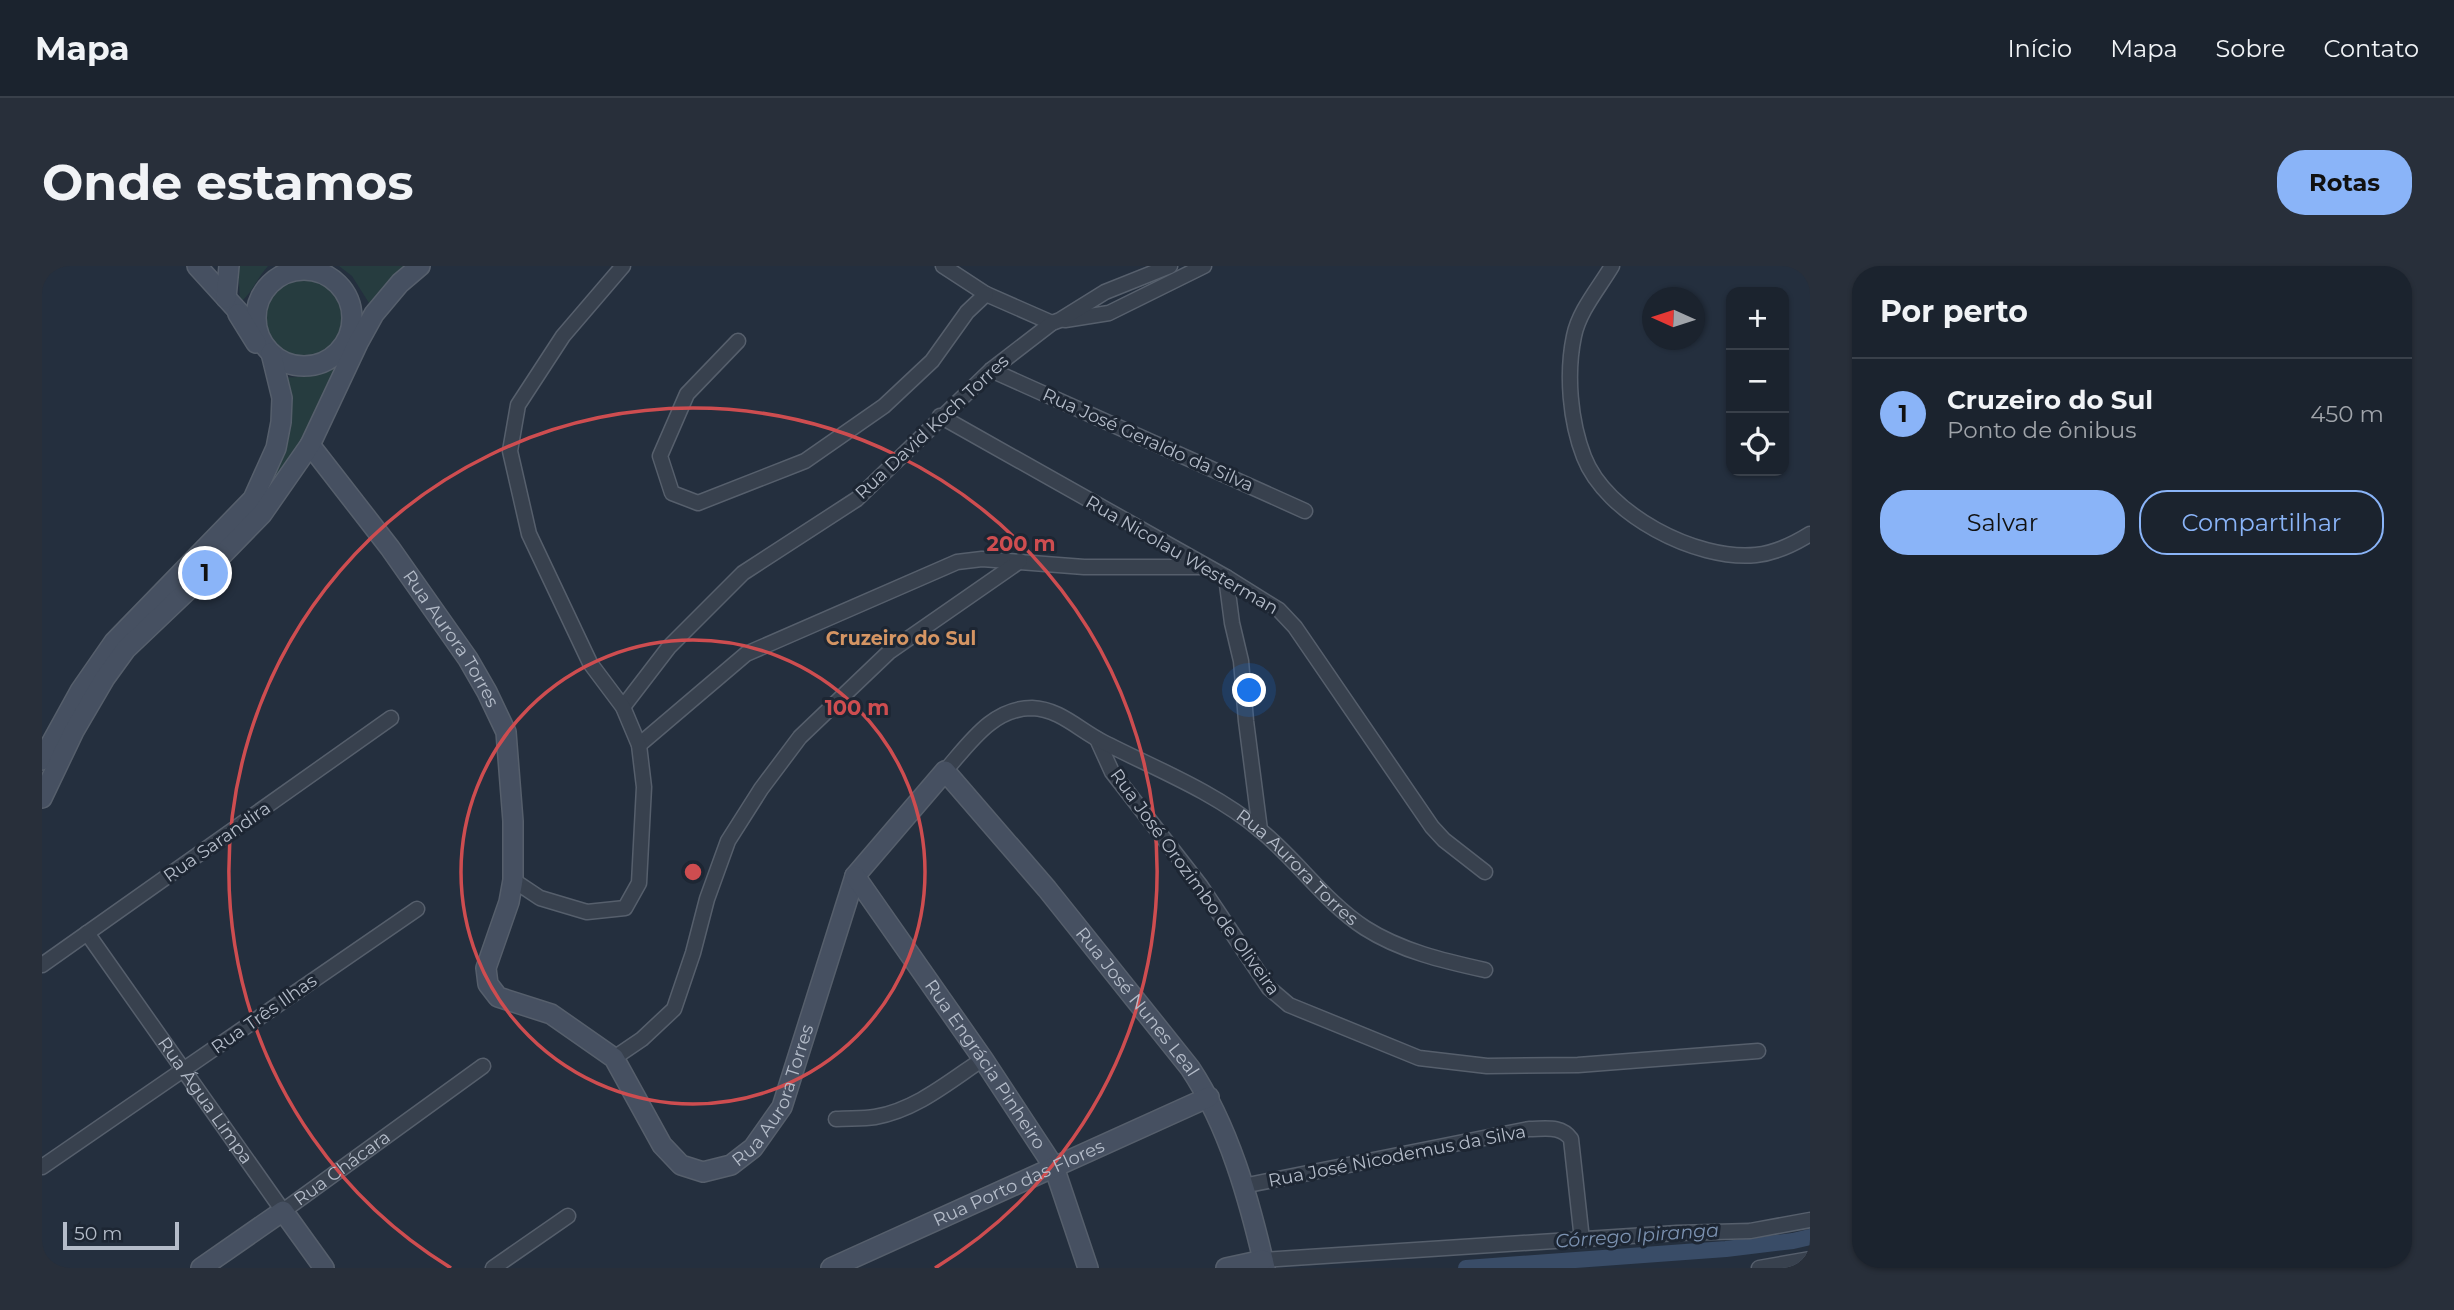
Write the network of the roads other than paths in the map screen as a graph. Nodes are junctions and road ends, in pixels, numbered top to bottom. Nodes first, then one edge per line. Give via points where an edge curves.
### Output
1 (197, 266) edge
2 (229, 266) edge
3 (420, 266) edge
4 (623, 266) edge
5 (943, 266) edge
6 (1170, 266) edge
7 (1204, 266) edge
8 (1612, 266) edge
9 (311, 268) edge
10 (986, 294) junction
11 (226, 298) junction
12 (238, 314) junction
13 (374, 314) junction
14 (1056, 321) junction
15 (257, 330) junction
16 (347, 339) junction
17 (738, 341) dead end
18 (271, 353) junction
19 (348, 368) junction
20 (991, 370) junction
21 (940, 416) junction
22 (310, 445) junction
23 (276, 448) junction
24 (1305, 511) dead end
25 (1810, 534) edge
26 (1020, 561) junction
27 (1208, 567) junction
28 (1226, 577) junction
29 (623, 707) junction
30 (391, 718) dead end
31 (1097, 739) junction
32 (639, 746) junction
33 (42, 760) edge
34 (945, 771) junction
35 (42, 798) edge
36 (1260, 830) junction
37 (1485, 872) dead end
38 (855, 876) junction
39 (513, 880) junction
40 (417, 909) dead end
41 (88, 933) junction
42 (42, 965) edge
43 (1485, 970) dead end
44 (1758, 1051) dead end
45 (614, 1058) junction
46 (983, 1059) junction
47 (483, 1066) dead end
48 (184, 1070) junction
49 (1209, 1097) junction
50 (836, 1119) dead end
51 (42, 1167) edge
52 (1054, 1167) junction
53 (1243, 1186) junction
54 (568, 1216) dead end
55 (275, 1217) junction
56 (1810, 1220) edge
57 (1582, 1240) junction
58 (1810, 1259) edge
59 (1265, 1265) edge
60 (201, 1268) edge
61 (324, 1268) edge
62 (493, 1268) edge
63 (831, 1268) edge
64 (1088, 1268) edge
65 (1226, 1268) edge
66 (1759, 1268) edge

1 - 11 street
2 - 11 street
3 - 13 street
4 - 29 street via 563,335 518,405 510,451 529,534 590,663
5 - 10 street
6 - 14 street, Rua David Koch Torres via 1105,292
7 - 14 street, Rua David Koch Torres via 1110,313
8 - 25 street via 1583,312 1574,334 1570,367 1574,427 1584,459 1603,490 1641,520 1693,547 1723,555 1757,555 1792,545
9 - 15 street via 284,274 266,288 258,301
9 - 16 street via 328,275 346,293 352,321
10 - 14 street
10 - 17 street via 932,361 884,406 805,461 698,502 672,493 660,456 687,394
11 - 12 street
12 - 15 street
12 - 23 street via 253,337 270,381
13 - 16 street
13 - 19 street
14 - 20 street, Rua David Koch Torres
15 - 18 street
16 - 18 street via 328,360 314,365 291,364
16 - 19 street
18 - 23 street via 282,398
19 - 22 street
20 - 21 street, Rua David Koch Torres
20 - 24 street, Rua José Geraldo da Silva
21 - 27 street, Rua Nicolau Westerman
21 - 29 street, Rua David Koch Torres via 857,499 743,573 669,647
22 - 35 street via 262,514 127,649 74,731
22 - 39 street, Rua Aurora Torres via 390,548 467,659 506,732
23 - 33 street via 253,499 114,642 79,691
26 - 27 street via 1084,567
26 - 32 street via 957,562 746,654
26 - 45 street via 889,652 800,737 728,841 674,1009
27 - 28 street, Rua Nicolau Westerman
28 - 36 street via 1241,661
28 - 37 street, Rua Nicolau Westerman via 1279,610 1295,627 1432,827
29 - 32 street
30 - 41 street, Rua Sarandira
31 - 34 street, Rua Aurora Torres via 1056,712 1032,708 1010,712 985,725
31 - 36 street, Rua Aurora Torres via 1209,796
31 - 44 street, Rua José Orozimbo de Oliveira via 1112,772 1200,884 1269,988 1289,1005 1419,1058 1487,1066 1578,1065
32 - 39 street via 644,786 639,883 625,908 587,912 540,898
34 - 38 street, Rua Aurora Torres
34 - 49 street, Rua José Nunes Leal via 1055,900
36 - 43 street, Rua Aurora Torres via 1364,927 1427,956
38 - 45 street, Rua Aurora Torres via 782,1107 753,1148 731,1165 702,1172 681,1165 662,1145
38 - 46 street, Rua Engrácia Pinheiro
39 - 45 street, Rua Aurora Torres via 486,968 488,984 498,997 551,1014
40 - 48 street, Rua Três Ilhas
41 - 42 street, Rua Sarandira
41 - 48 street, Rua Água Limpa
46 - 50 street via 901,1110
46 - 52 street, Rua Engrácia Pinheiro
47 - 55 street, Rua Chácara
48 - 51 street, Rua Três Ilhas
48 - 55 street, Rua Água Limpa
49 - 52 street, Rua Porto das Flores
49 - 53 street, Rua José Nunes Leal
52 - 63 street, Rua Porto das Flores
52 - 64 street, Rua Engrácia Pinheiro
53 - 57 street, Rua José Nicodemus da Silva via 1529,1129 1559,1128 1572,1139
53 - 59 street, Rua José Nunes Leal
54 - 62 street
55 - 60 street, Rua Chácara
55 - 61 street, Rua Água Limpa via 297,1231
56 - 57 street via 1750,1231
57 - 59 street
58 - 66 street
59 - 65 street

